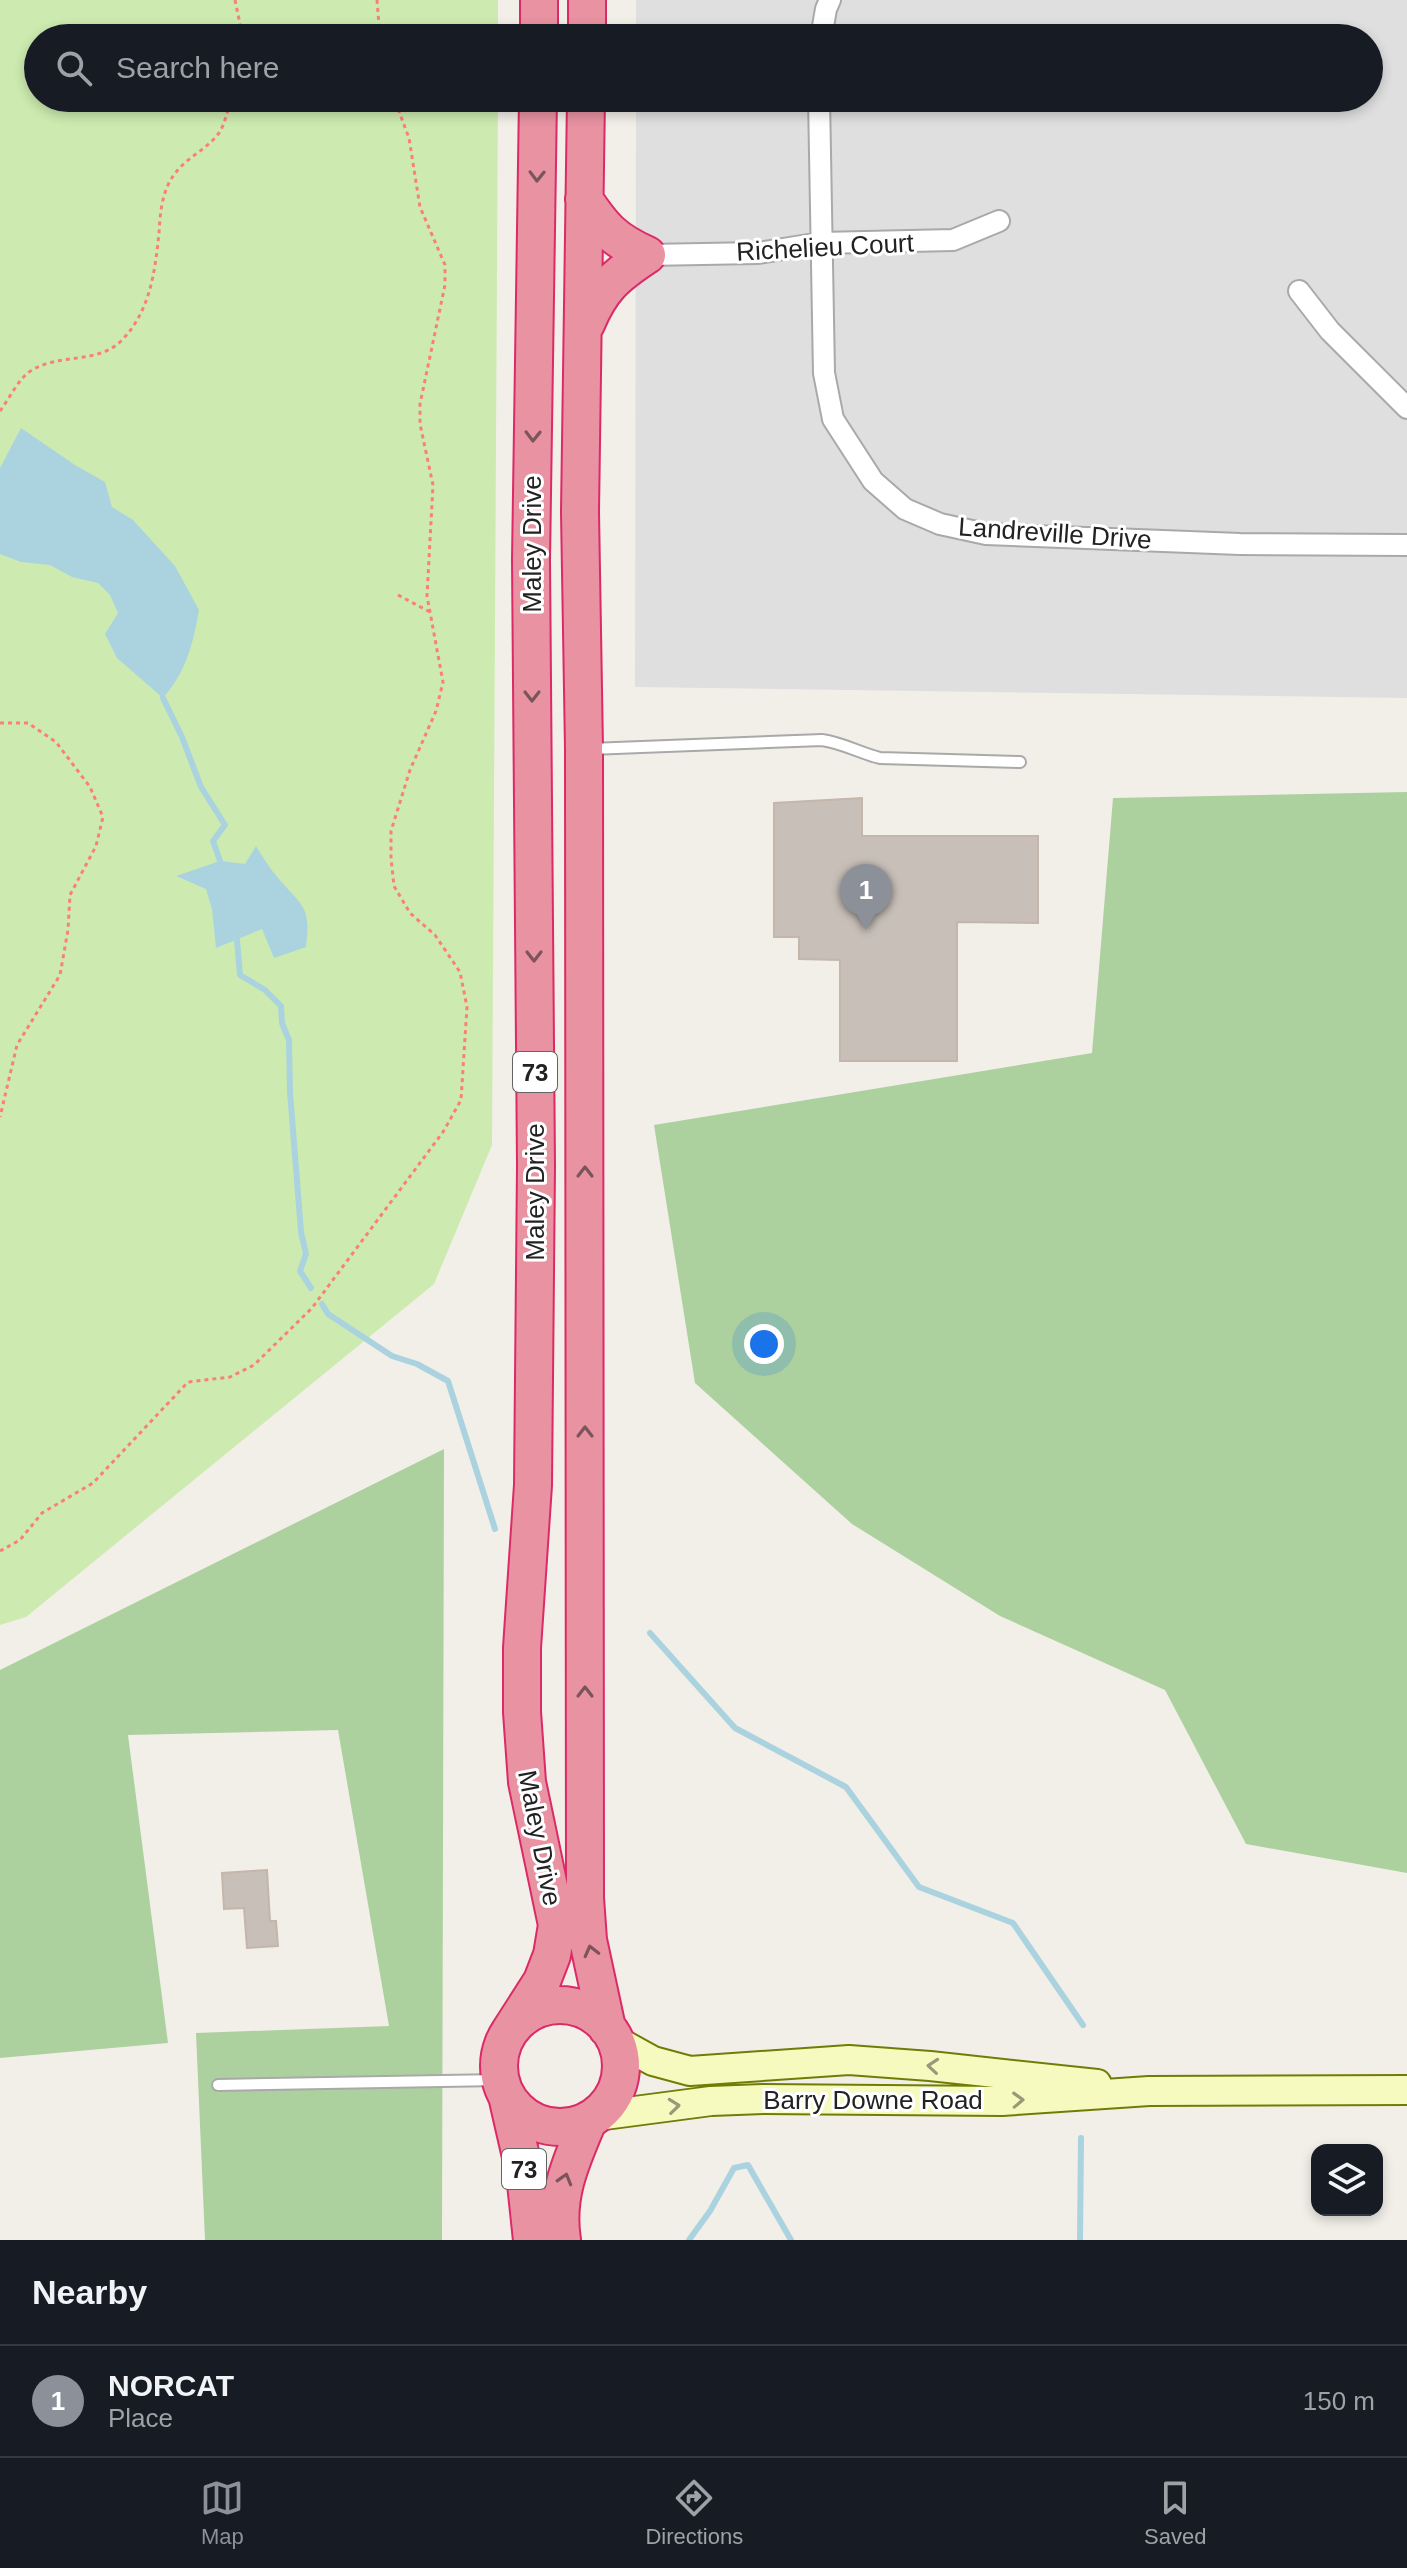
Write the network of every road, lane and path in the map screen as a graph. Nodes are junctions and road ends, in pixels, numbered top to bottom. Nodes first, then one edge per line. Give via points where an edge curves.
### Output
1 (235, 0) edge
2 (377, 0) edge
3 (539, 0) edge
4 (587, 0) edge
5 (830, 0) edge
6 (240, 24) edge
7 (379, 24) edge
8 (539, 24) edge
9 (587, 24) edge
10 (823, 24) edge
11 (227, 112) edge
12 (399, 112) edge
13 (538, 112) edge
14 (586, 112) edge
15 (819, 112) edge
16 (584, 199) junction
17 (999, 221) dead end
18 (821, 243) junction
19 (647, 255) junction
20 (1299, 291) dead end
21 (584, 330) junction
22 (1407, 408) edge
23 (0, 411) edge
24 (1407, 545) edge
25 (398, 595) dead end
26 (430, 612) junction
27 (0, 723) edge
28 (584, 749) junction
29 (1020, 762) dead end
30 (0, 1117) edge
31 (0, 1551) edge
32 (510, 2031) junction
33 (611, 2034) junction
34 (218, 2085) dead end
35 (504, 2090) junction
36 (1407, 2090) edge
37 (1149, 2091) junction
38 (592, 2118) junction
39 (532, 2240) edge
40 (562, 2240) edge

1 - 6 path
2 - 7 path
3 - 8 highway
4 - 9 highway
5 - 10 street
11 - 23 path via 219,132 179,167 167,186 149,296 136,321 119,343 96,355 57,359 28,373
12 - 26 path via 420,207 445,265 420,404 433,485
13 -> 32 highway, Maley Drive / 73 via 531,560 536,1166 533,1469 522,1712 527,1782 557,1925 542,1981
14 - 16 highway, Maley Drive / 73
15 - 18 street, Landreville Drive
16 - 19 highway via 602,227
16 - 21 highway, Maley Drive / 73
17 - 18 street, Richelieu Court via 953,240
18 - 19 street, Richelieu Court via 758,253
18 - 24 street, Landreville Drive via 824,373 833,419 873,481 905,509 940,524 986,534
19 - 21 highway via 615,276 598,297
20 - 22 street via 1330,331
21 - 28 highway, Maley Drive / 73
25 - 26 path
26 - 31 path via 443,682 391,831 391,858 394,886 410,913 435,935 460,972 467,1007 461,1100 443,1132 312,1308 254,1365 230,1377 188,1382 93,1483 42,1513 20,1540
27 - 30 path via 28,723 56,742 90,787 103,817 96,846 70,895 60,975 17,1045
28 - 29 lane via 822,740 880,758
33 -> 28 highway, Maley Drive / 73 via 588,1940 585,1898
32 - 33 highway via 539,2008 558,2005 593,2015
32 - 35 highway via 499,2058
37 -> 33 main road, Barry Downe Road via 849,2060 690,2071 653,2061
33 - 38 highway via 621,2073 609,2104
34 - 35 lane
35 - 38 highway via 524,2116 544,2126 567,2128
35 - 39 highway, 73 via 525,2174
36 - 37 main road, Barry Downe Road
38 -> 37 main road, Barry Downe Road via 711,2101 1002,2101
40 -> 38 highway, 73 via 562,2185

